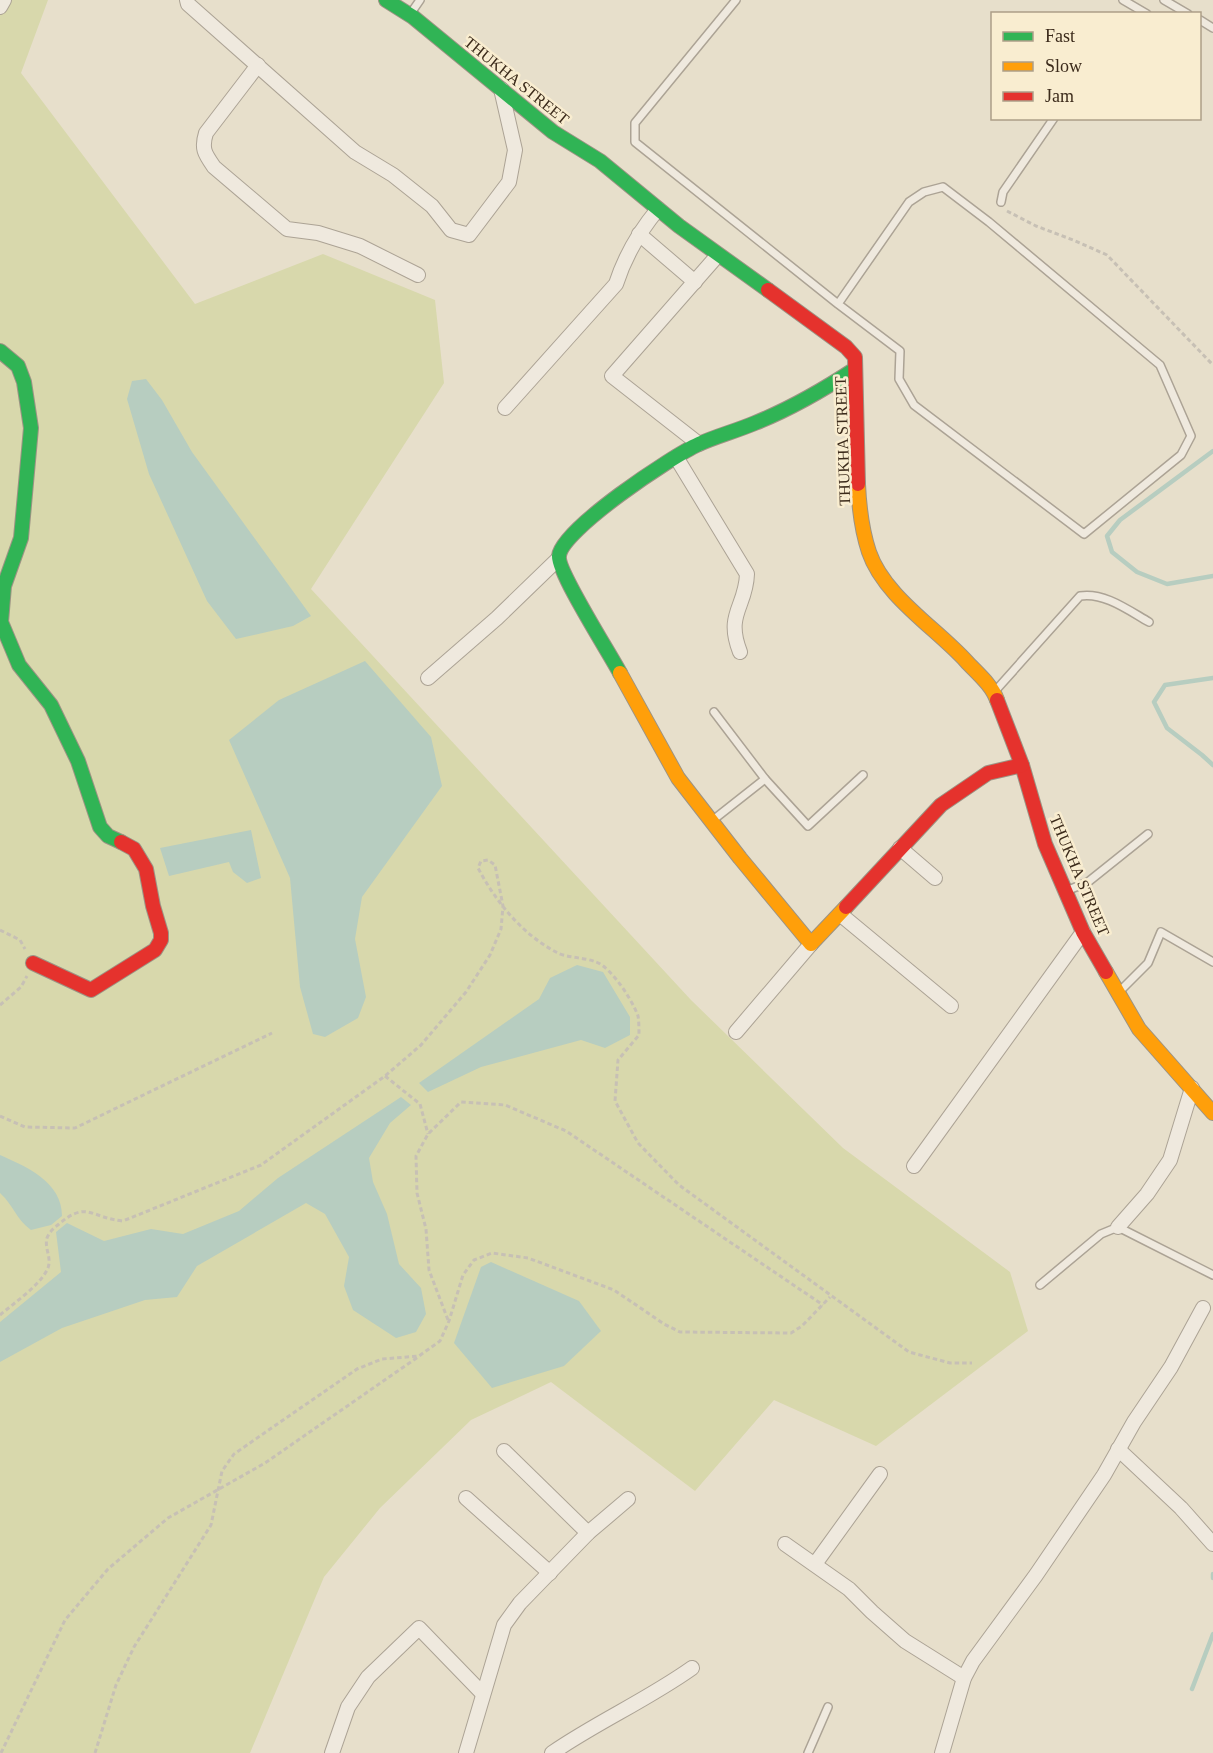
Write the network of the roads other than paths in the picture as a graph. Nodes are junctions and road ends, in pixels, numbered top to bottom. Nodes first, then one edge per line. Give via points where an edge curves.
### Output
1 (4, 0) edge
2 (187, 0) edge
3 (386, 0) edge
4 (420, 0) edge
5 (736, 0) edge
6 (1123, 0) edge
7 (1164, 0) edge
8 (0, 7) edge
9 (1144, 12) edge
10 (1185, 12) edge
11 (409, 15) junction
12 (258, 65) junction
13 (501, 88) junction
14 (1053, 120) edge
15 (1001, 202) road end
16 (658, 209) junction
17 (639, 234) junction
18 (718, 255) junction
19 (418, 275) dead end
20 (695, 282) junction
21 (838, 304) junction
22 (0, 351) edge
23 (855, 369) junction
24 (504, 408) dead end
25 (699, 444) junction
26 (676, 457) junction
27 (558, 559) junction
28 (1149, 622) dead end
29 (740, 652) dead end
30 (428, 678) dead end
31 (994, 692) junction
32 (714, 712) dead end
33 (1022, 765) junction
34 (863, 776) dead end
35 (765, 779) junction
36 (711, 821) junction
37 (1148, 834) dead end
38 (900, 848) junction
39 (935, 878) dead end
40 (1066, 891) junction
41 (840, 914) junction
42 (1083, 932) junction
43 (811, 944) junction
44 (1213, 962) edge
45 (33, 963) dead end
46 (1118, 993) junction
47 (951, 1006) dead end
48 (736, 1032) dead end
49 (1192, 1088) junction
50 (1213, 1113) edge
51 (915, 1166) dead end
52 (1118, 1227) junction
53 (1213, 1275) edge
54 (1040, 1285) dead end
55 (1203, 1308) dead end
56 (1118, 1449) junction
57 (504, 1451) dead end
58 (880, 1474) dead end
59 (466, 1498) dead end
60 (628, 1498) dead end
61 (588, 1533) junction
62 (785, 1544) dead end
63 (1213, 1544) edge
64 (815, 1564) junction
65 (550, 1573) junction
66 (692, 1668) dead end
67 (964, 1678) junction
68 (483, 1694) junction
69 (828, 1707) dead end
70 (332, 1753) edge
71 (466, 1753) edge
72 (552, 1753) edge
73 (808, 1753) edge
74 (942, 1753) edge

1 - 8 street
2 - 12 street
3 - 11 street, THUKHA STREET
4 - 11 lane
5 - 21 lane via 635,123 635,142
6 - 9 lane
7 - 10 lane
11 - 13 street, THUKHA STREET
12 - 13 street via 355,152 432,206 451,230 469,235 509,182 515,150
12 - 19 street via 206,133 202,145 214,167 287,229 318,233 360,246
13 - 16 street, THUKHA STREET via 553,132 600,161
14 - 15 lane via 1003,192
16 - 17 street
16 - 18 street, THUKHA STREET
17 - 20 street
17 - 24 street via 616,284
18 - 20 street
18 - 23 street, THUKHA STREET via 846,347 855,357
20 - 25 street via 612,376
21 - 21 lane via 900,351 899,379 914,405 1084,534 1181,455 1191,436 1160,365 943,187 924,192 909,202
22 - 45 street via 18,366 31,428 21,538 4,586 1,622 19,665 51,705 78,761 100,827 106,837 127,844 145,863 161,932 155,950 91,990
23 - 25 street via 785,410
23 - 31 street, THUKHA STREET via 859,505 868,552 894,590
25 - 26 street
26 - 27 street via 603,507 561,546
26 - 29 street via 747,573 735,617
27 - 30 street
27 - 36 street via 649,729 678,778
28 - 31 lane via 1102,598 1080,596
31 - 33 street, THUKHA STREET
32 - 35 lane
33 - 38 street via 988,773 961,790 940,805
33 - 40 street, THUKHA STREET via 1045,844
34 - 35 lane via 808,826
35 - 36 lane
36 - 43 street
37 - 40 lane via 1088,882
38 - 39 street
38 - 41 street
40 - 42 street, THUKHA STREET
41 - 43 street
41 - 47 street
42 - 46 street, THUKHA STREET
42 - 51 street
43 - 48 street
44 - 46 lane via 1161,932 1148,963
46 - 49 street, THUKHA STREET via 1139,1029
49 - 50 street, THUKHA STREET
49 - 52 street via 1170,1160
52 - 53 lane
52 - 54 lane via 1101,1234
55 - 56 street via 1171,1367
56 - 63 street
56 - 67 street via 1099,1483
57 - 61 street
58 - 64 street
59 - 65 street
60 - 61 street
61 - 65 street
62 - 64 street
64 - 67 street via 849,1589 905,1641
65 - 68 street via 504,1625
66 - 72 street
67 - 74 street
68 - 70 street via 419,1628 368,1677 348,1707
68 - 71 street
69 - 73 lane

